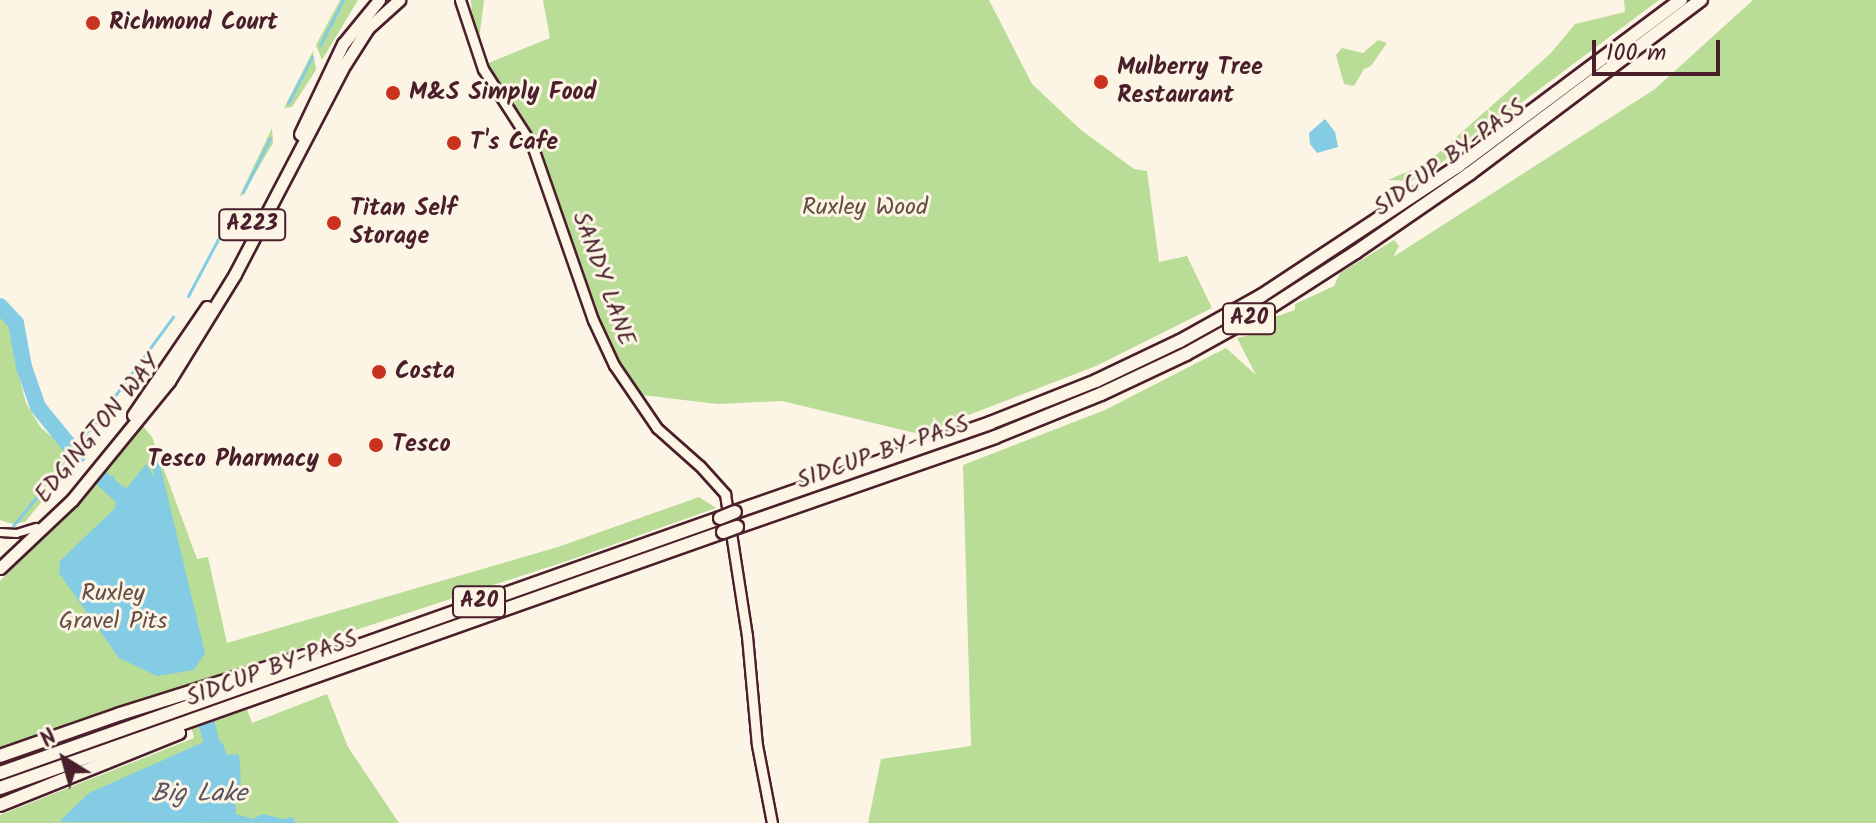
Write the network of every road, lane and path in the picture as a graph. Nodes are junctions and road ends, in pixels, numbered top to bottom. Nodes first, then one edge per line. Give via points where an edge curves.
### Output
1 (379, 0) edge
2 (399, 0) edge
3 (460, 0) edge
4 (468, 0) edge
5 (1681, 0) edge
6 (1701, 0) edge
7 (466, 11) junction
8 (332, 79) junction
9 (260, 218) junction
10 (202, 323) junction
11 (191, 346) junction
12 (132, 418) junction
13 (36, 527) junction
14 (0, 532) edge
15 (0, 560) edge
16 (0, 568) edge
17 (237, 683) junction
18 (243, 703) junction
19 (0, 756) edge
20 (0, 773) edge
21 (0, 788) edge
22 (0, 805) edge
23 (772, 823) edge

1 - 8 main road, EDGINGTON WAY / A223 via 343,44
2 - 8 main road, EDGINGTON WAY / A223 via 368,28
3 - 7 street, SANDY LANE
4 - 7 street, SANDY LANE
5 - 17 highway, SIDCUP BY-PASS / A20, bridge via 1458,166 1261,296 1096,381 720,518
6 - 18 highway, SIDCUP BY-PASS / A20, bridge via 1369,243 1186,354 995,437
7 - 23 street, SANDY LANE via 483,69 523,128 539,163 593,320 614,365 657,428 725,494
8 - 9 main road, EDGINGTON WAY / A223
8 - 9 main road, EDGINGTON WAY / A223
9 - 10 main road, EDGINGTON WAY / A223
9 - 10 main road, EDGINGTON WAY / A223 via 218,303
10 - 11 main road, EDGINGTON WAY / A223
10 - 12 main road, EDGINGTON WAY / A223
11 - 12 main road, EDGINGTON WAY / A223
11 - 16 main road, EDGINGTON WAY / A223 via 90,479
12 - 13 main road, EDGINGTON WAY / A223
13 - 14 street
13 - 15 main road, EDGINGTON WAY / A223
17 - 19 highway, A20
17 - 20 highway, SIDCUP BY-PASS / A20
18 - 21 highway, SIDCUP BY-PASS / A20
18 - 22 highway, A20

